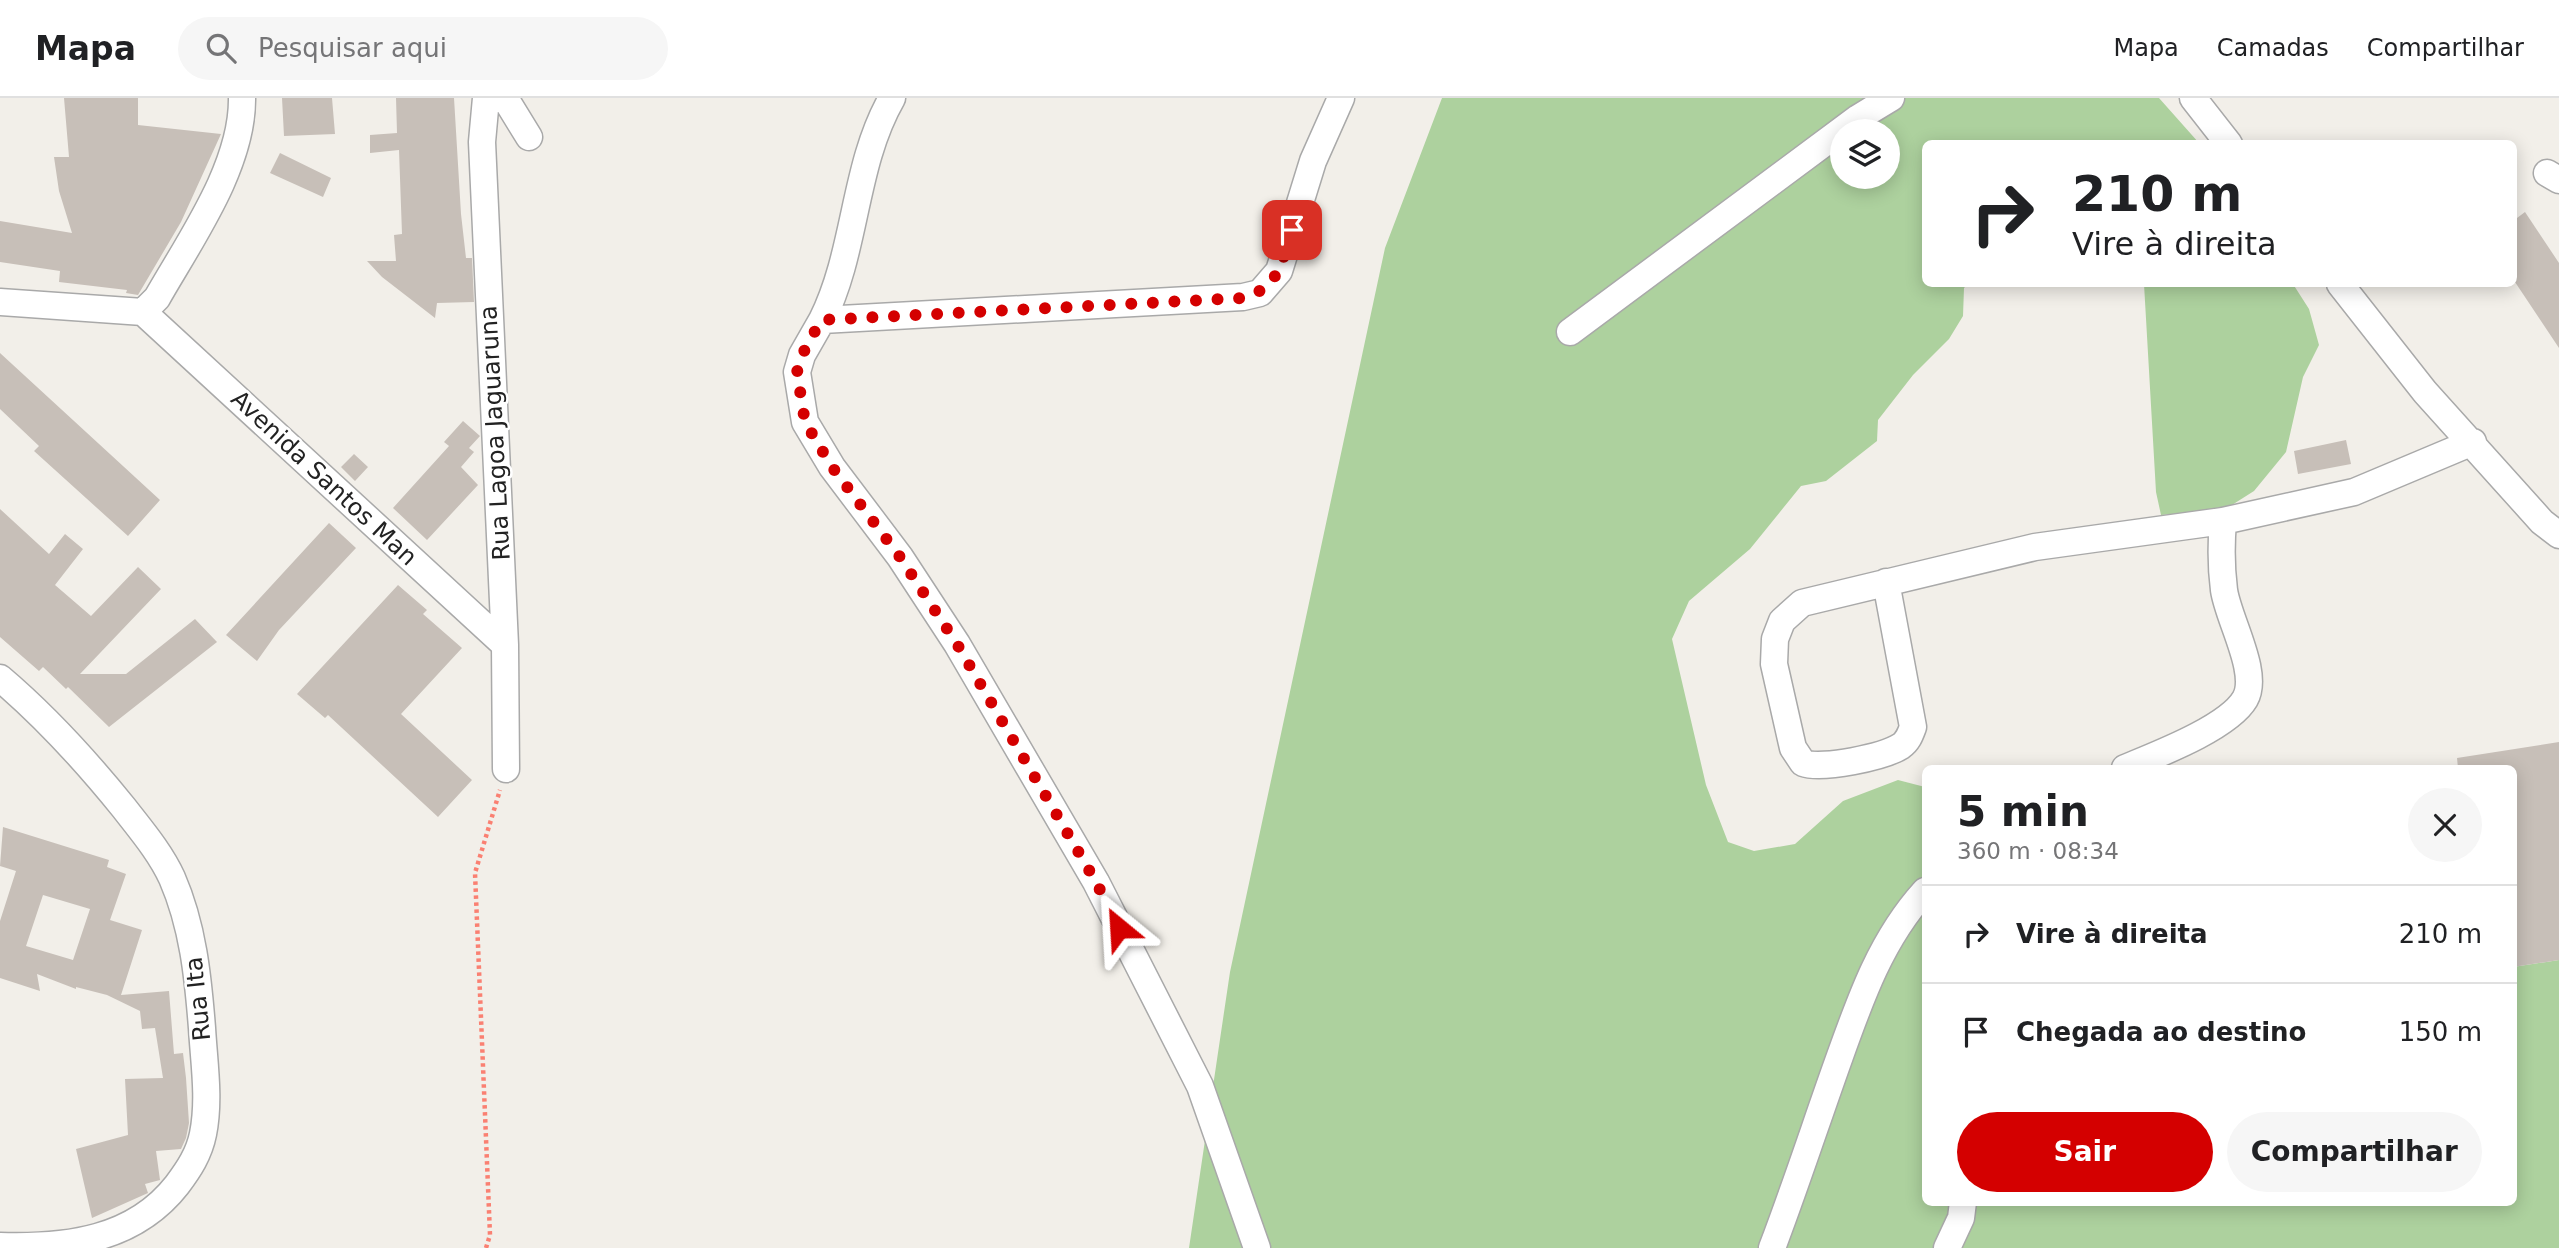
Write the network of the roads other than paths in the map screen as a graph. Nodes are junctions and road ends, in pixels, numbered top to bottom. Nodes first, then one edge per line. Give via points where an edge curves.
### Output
1 (242, 98) edge
2 (486, 98) edge
3 (505, 98) edge
4 (892, 98) edge
5 (1341, 98) edge
6 (1891, 98) edge
7 (2193, 98) edge
8 (529, 137) dead end
9 (2226, 140) edge
10 (2342, 287) edge
11 (0, 302) edge
12 (143, 312) junction
13 (821, 320) junction
14 (1570, 332) dead end
15 (2473, 442) junction
16 (2223, 521) junction
17 (2559, 535) edge
18 (1886, 582) junction
19 (505, 645) junction
20 (0, 678) edge
21 (2132, 765) edge
22 (506, 769) road end
23 (1922, 894) edge
24 (1963, 1206) edge
25 (0, 1245) edge
26 (1257, 1248) edge
27 (1772, 1248) edge
28 (1947, 1248) edge

1 - 12 street via 236,149 220,185 157,299
2 - 19 street, Rua Lagoa Jaguaruna via 482,142
3 - 8 street
4 - 13 street via 872,143 842,275
5 - 13 street via 1313,161 1279,271 1260,293 1119,306
6 - 14 street
7 - 9 street
10 - 15 street via 2425,392
11 - 12 street
12 - 19 street, Avenida Santos Man
13 - 26 street via 797,372 805,422 957,644 1096,882 1200,1086
15 - 16 street via 2354,492
15 - 17 street via 2542,522
16 - 18 street via 2035,547
16 - 21 street via 2225,594 2248,691 2233,711 2197,736
18 - 18 street via 1913,727 1909,738 1880,753 1822,766 1803,762 1793,748 1774,664 1775,639 1782,621 1802,603
19 - 22 street, Rua Lagoa Jaguaruna
20 - 25 street, Rua Ita via 82,757 148,838 172,878 195,957 206,1111 195,1160 170,1194 145,1217 89,1242
23 - 27 street via 1885,944
24 - 28 street

